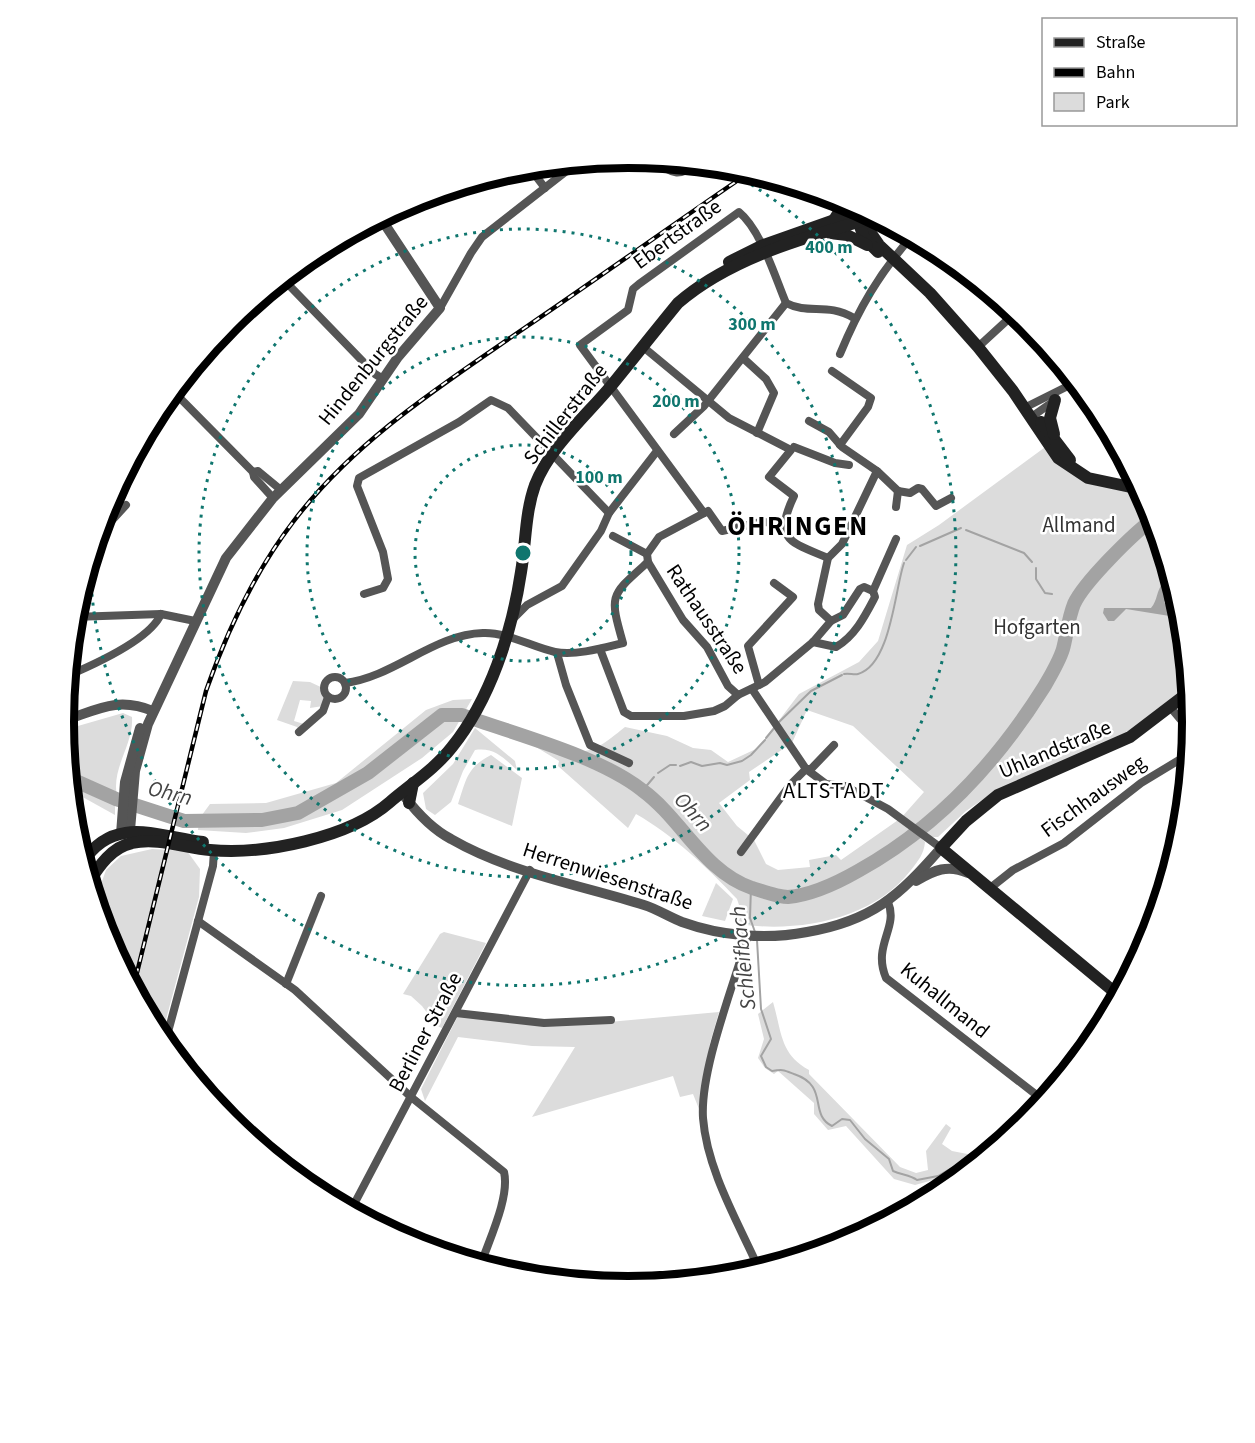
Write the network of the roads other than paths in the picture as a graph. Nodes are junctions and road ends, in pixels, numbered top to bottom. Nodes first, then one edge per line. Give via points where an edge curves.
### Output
1 (665, 169) edge
2 (567, 171) edge
3 (686, 171) edge
4 (535, 175) edge
5 (545, 188) junction
6 (840, 210) edge
7 (853, 216) edge
8 (856, 217) edge
9 (834, 220) junction
10 (863, 221) edge
11 (866, 222) edge
12 (385, 224) edge
13 (826, 233) junction
14 (906, 243) edge
15 (873, 249) junction
16 (764, 250) junction
17 (893, 258) junction
18 (288, 284) edge
19 (786, 303) junction
20 (440, 308) junction
21 (854, 318) junction
22 (1008, 319) edge
23 (642, 346) junction
24 (978, 347) junction
25 (840, 354) dead end
26 (743, 358) junction
27 (832, 371) dead end
28 (383, 379) junction
29 (611, 386) junction
30 (1069, 386) edge
31 (1064, 389) junction
32 (179, 397) edge
33 (707, 400) junction
34 (1055, 400) junction
35 (1029, 411) junction
36 (809, 421) dead end
37 (757, 433) junction
38 (674, 434) dead end
39 (840, 445) junction
40 (793, 448) junction
41 (1061, 448) junction
42 (657, 451) junction
43 (553, 454) junction
44 (849, 465) dead end
45 (877, 471) junction
46 (1088, 478) junction
47 (1129, 487) edge
48 (898, 491) junction
49 (277, 494) junction
50 (951, 498) dead end
51 (126, 505) dead end
52 (896, 507) dead end
53 (706, 512) junction
54 (609, 513) junction
55 (111, 522) edge
56 (783, 524) junction
57 (613, 536) dead end
58 (896, 539) dead end
59 (647, 558) junction
60 (828, 558) junction
61 (774, 583) dead end
62 (873, 591) junction
63 (364, 594) dead end
64 (161, 614) junction
65 (83, 617) edge
66 (831, 621) junction
67 (510, 622) junction
68 (194, 624) junction
69 (506, 638) junction
70 (813, 642) junction
71 (600, 649) junction
72 (557, 653) junction
73 (76, 672) edge
74 (345, 683) junction
75 (756, 687) junction
76 (738, 695) junction
77 (328, 697) junction
78 (1181, 699) edge
79 (1170, 707) junction
80 (150, 710) junction
81 (74, 716) edge
82 (1182, 721) edge
83 (299, 732) dead end
84 (834, 744) dead end
85 (1180, 760) edge
86 (629, 763) dead end
87 (806, 769) junction
88 (414, 783) junction
89 (401, 792) junction
90 (409, 803) junction
91 (388, 804) junction
92 (126, 817) junction
93 (126, 838) junction
94 (941, 848) junction
95 (214, 851) junction
96 (741, 852) dead end
97 (90, 854) edge
98 (530, 870) junction
99 (95, 874) edge
100 (971, 875) junction
101 (908, 886) junction
102 (989, 889) junction
103 (321, 896) dead end
104 (888, 902) junction
105 (198, 921) junction
106 (754, 936) junction
107 (286, 984) junction
108 (1113, 988) edge
109 (456, 1013) junction
110 (611, 1020) dead end
111 (168, 1031) edge
112 (1036, 1095) edge
113 (411, 1097) junction
114 (355, 1203) edge
115 (483, 1257) edge
116 (755, 1261) edge

1 - 3 street via 674,174
2 - 5 street, Hindenburgstraße
4 - 5 street
5 - 20 street, Hindenburgstraße via 476,244
6 - 9 main road
7 - 9 main road, Schillerstraße
8 - 13 main road, Schillerstraße
9 - 16 main road, Schillerstraße
10 - 15 main road via 864,238
11 - 17 main road
12 - 20 street
13 - 15 main road via 847,235
13 - 16 main road, Schillerstraße
14 - 17 street
15 - 17 main road
16 - 19 street, Ebertstraße
16 - 23 main road, Schillerstraße via 708,280 678,303
16 - 29 street, Ebertstraße via 739,212 633,289 628,310 580,345
17 - 21 street
17 - 24 main road
18 - 28 street
19 - 21 street via 797,309 835,308
19 - 26 street
20 - 28 street, Hindenburgstraße
21 - 25 street
22 - 24 street
23 - 29 main road, Schillerstraße
23 - 33 street
24 - 35 main road
26 - 33 street
26 - 37 street via 766,379 774,393
27 - 39 street via 871,398
28 - 49 street, Hindenburgstraße via 340,435
29 - 42 street
29 - 43 main road, Schillerstraße
30 - 31 street
31 - 34 street
31 - 35 street
32 - 49 street
33 - 37 street
33 - 38 street
34 - 35 street
34 - 41 main road via 1050,425
35 - 41 main road
35 - 46 main road via 1058,458
36 - 39 street via 829,432
37 - 40 street
39 - 45 street
40 - 44 street
40 - 56 street via 769,477 794,496
41 - 46 main road
42 - 53 street
42 - 54 street
43 - 54 street
43 - 63 street via 508,408 491,400 459,422 363,473 357,486 383,552 388,579 383,588
43 - 67 main road, Schillerstraße via 535,486 528,510 521,575
45 - 48 street
45 - 60 street via 842,544
46 - 47 main road
48 - 50 street via 922,489 936,506
48 - 52 street
49 - 68 street, Hindenburgstraße via 226,558
51 - 55 street
53 - 56 street via 726,532 761,522
53 - 59 street via 659,537
54 - 67 street via 601,531 562,586 527,605
56 - 60 street via 794,544
57 - 59 street
58 - 62 street
59 - 71 street via 615,594 613,608 623,643
59 - 76 street, Rathausstraße via 683,620
60 - 66 street via 818,604
61 - 75 street, Rathausstraße via 793,597 748,646
62 - 66 street via 860,589 843,615
62 - 70 street via 875,597 866,614 845,642 831,647
64 - 65 street
64 - 68 street
64 - 73 street via 149,631
66 - 70 street
67 - 69 main road, Schillerstraße
68 - 80 street, Hindenburgstraße
69 - 72 street
69 - 74 street via 485,633 457,637 363,681
69 - 88 main road, Schillerstraße via 467,728 444,757
70 - 75 street
71 - 72 street
71 - 76 street via 624,712 631,716 684,716 714,711
72 - 86 street via 590,745
74 - 77 street via 346,691 341,697
74 - 77 street via 339,677 328,679
75 - 76 street
75 - 87 street, Rathausstraße
77 - 83 street via 323,711
78 - 79 main road, Uhlandstraße
79 - 82 street
79 - 94 main road, Uhlandstraße via 1130,738 998,795
80 - 81 street via 126,703
80 - 92 street, Hindenburgstraße
80 - 92 street, Hindenburgstraße via 125,782
84 - 87 street via 811,769
85 - 102 street, Fischhausweg via 1141,783 1064,843 1013,870
87 - 94 street via 826,784 846,786 915,826
87 - 96 street via 770,810
88 - 89 main road, Schillerstraße
88 - 90 main road
89 - 90 street, Herrenwiesenstraße
89 - 91 main road
89 - 93 main road via 350,819 288,838 225,844
90 - 91 street
90 - 98 street, Herrenwiesenstraße via 429,825 450,839
91 - 95 main road via 353,825 306,841
92 - 93 street, Hindenburgstraße
93 - 95 main road
93 - 97 main road
93 - 99 main road
94 - 100 main road
94 - 101 street, Herrenwiesenstraße
95 - 105 street
98 - 106 street, Herrenwiesenstraße via 646,906 688,924
98 - 109 street, Berliner Straße
100 - 101 street via 948,868
100 - 102 main road
101 - 104 street, Herrenwiesenstraße
102 - 108 main road
103 - 107 street
104 - 106 street, Herrenwiesenstraße via 864,916 836,925 808,932
104 - 112 street, Kuhallmand via 892,911 890,924 880,954 886,978
105 - 107 street
105 - 111 street
106 - 116 street via 705,1088 703,1117 711,1156
107 - 113 street
109 - 110 street via 544,1023
109 - 113 street, Berliner Straße
113 - 114 street, Berliner Straße
113 - 115 street via 504,1173 504,1196

